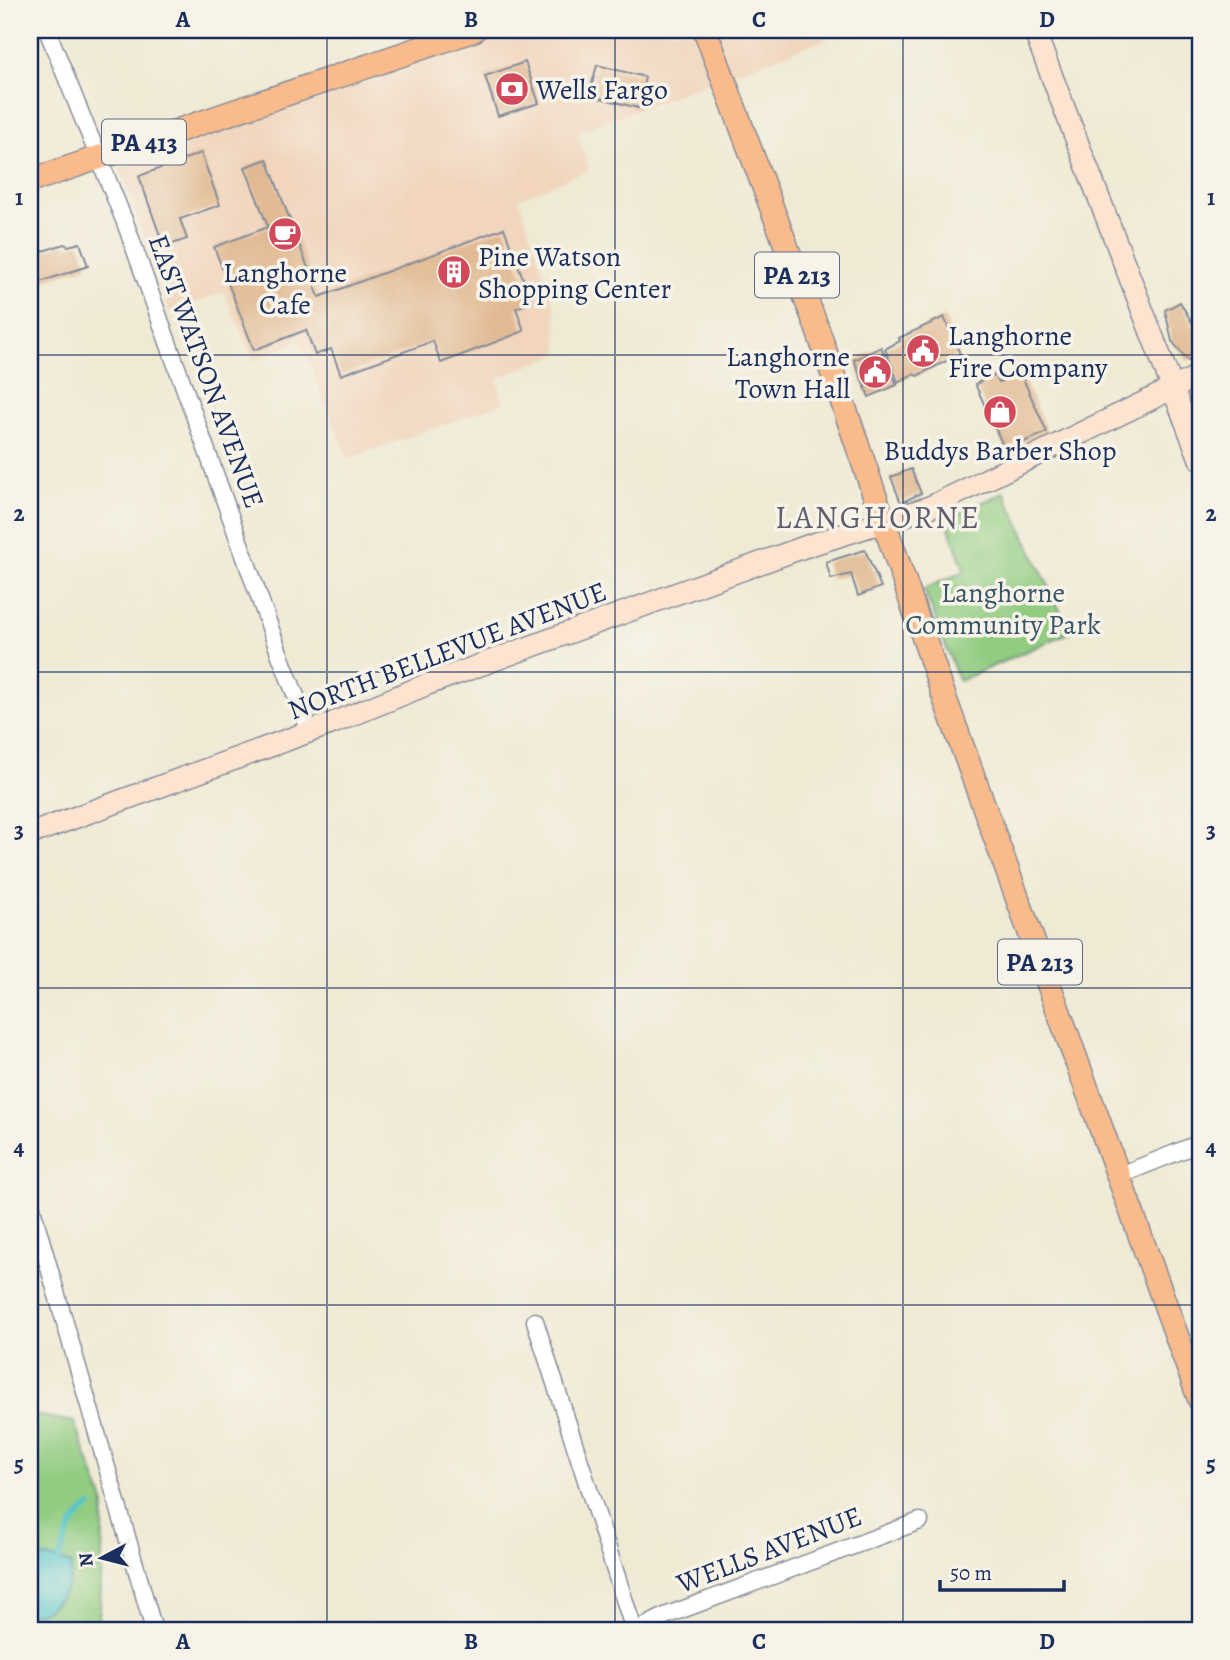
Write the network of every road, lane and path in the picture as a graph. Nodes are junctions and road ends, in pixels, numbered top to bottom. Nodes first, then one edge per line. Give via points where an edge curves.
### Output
1 (47, 30) edge
2 (474, 30) edge
3 (705, 30) edge
4 (1034, 30) edge
5 (100, 157) junction
6 (30, 181) edge
7 (1200, 375) edge
8 (1173, 388) junction
9 (1200, 459) edge
10 (884, 522) junction
11 (310, 732) junction
12 (30, 834) edge
13 (1200, 1143) edge
14 (1118, 1177) junction
15 (30, 1202) edge
16 (535, 1321) dead end
17 (1200, 1400) edge
18 (920, 1521) dead end
19 (154, 1630) edge
20 (636, 1630) edge

1 - 5 street, EAST WATSON AVENUE
2 - 5 main road, PA 413
3 - 10 main road, PA 213
4 - 8 street
5 - 6 main road, PA 413
5 - 11 street, EAST WATSON AVENUE
7 - 8 street, NORTH BELLEVUE AVENUE
8 - 9 street
8 - 10 street, NORTH BELLEVUE AVENUE via 930,507
10 - 11 street, NORTH BELLEVUE AVENUE via 428,684
10 - 14 main road, PA 213
11 - 12 street, NORTH BELLEVUE AVENUE
13 - 14 street
14 - 17 main road, PA 213
15 - 19 street
16 - 20 street
18 - 20 street, WELLS AVENUE

